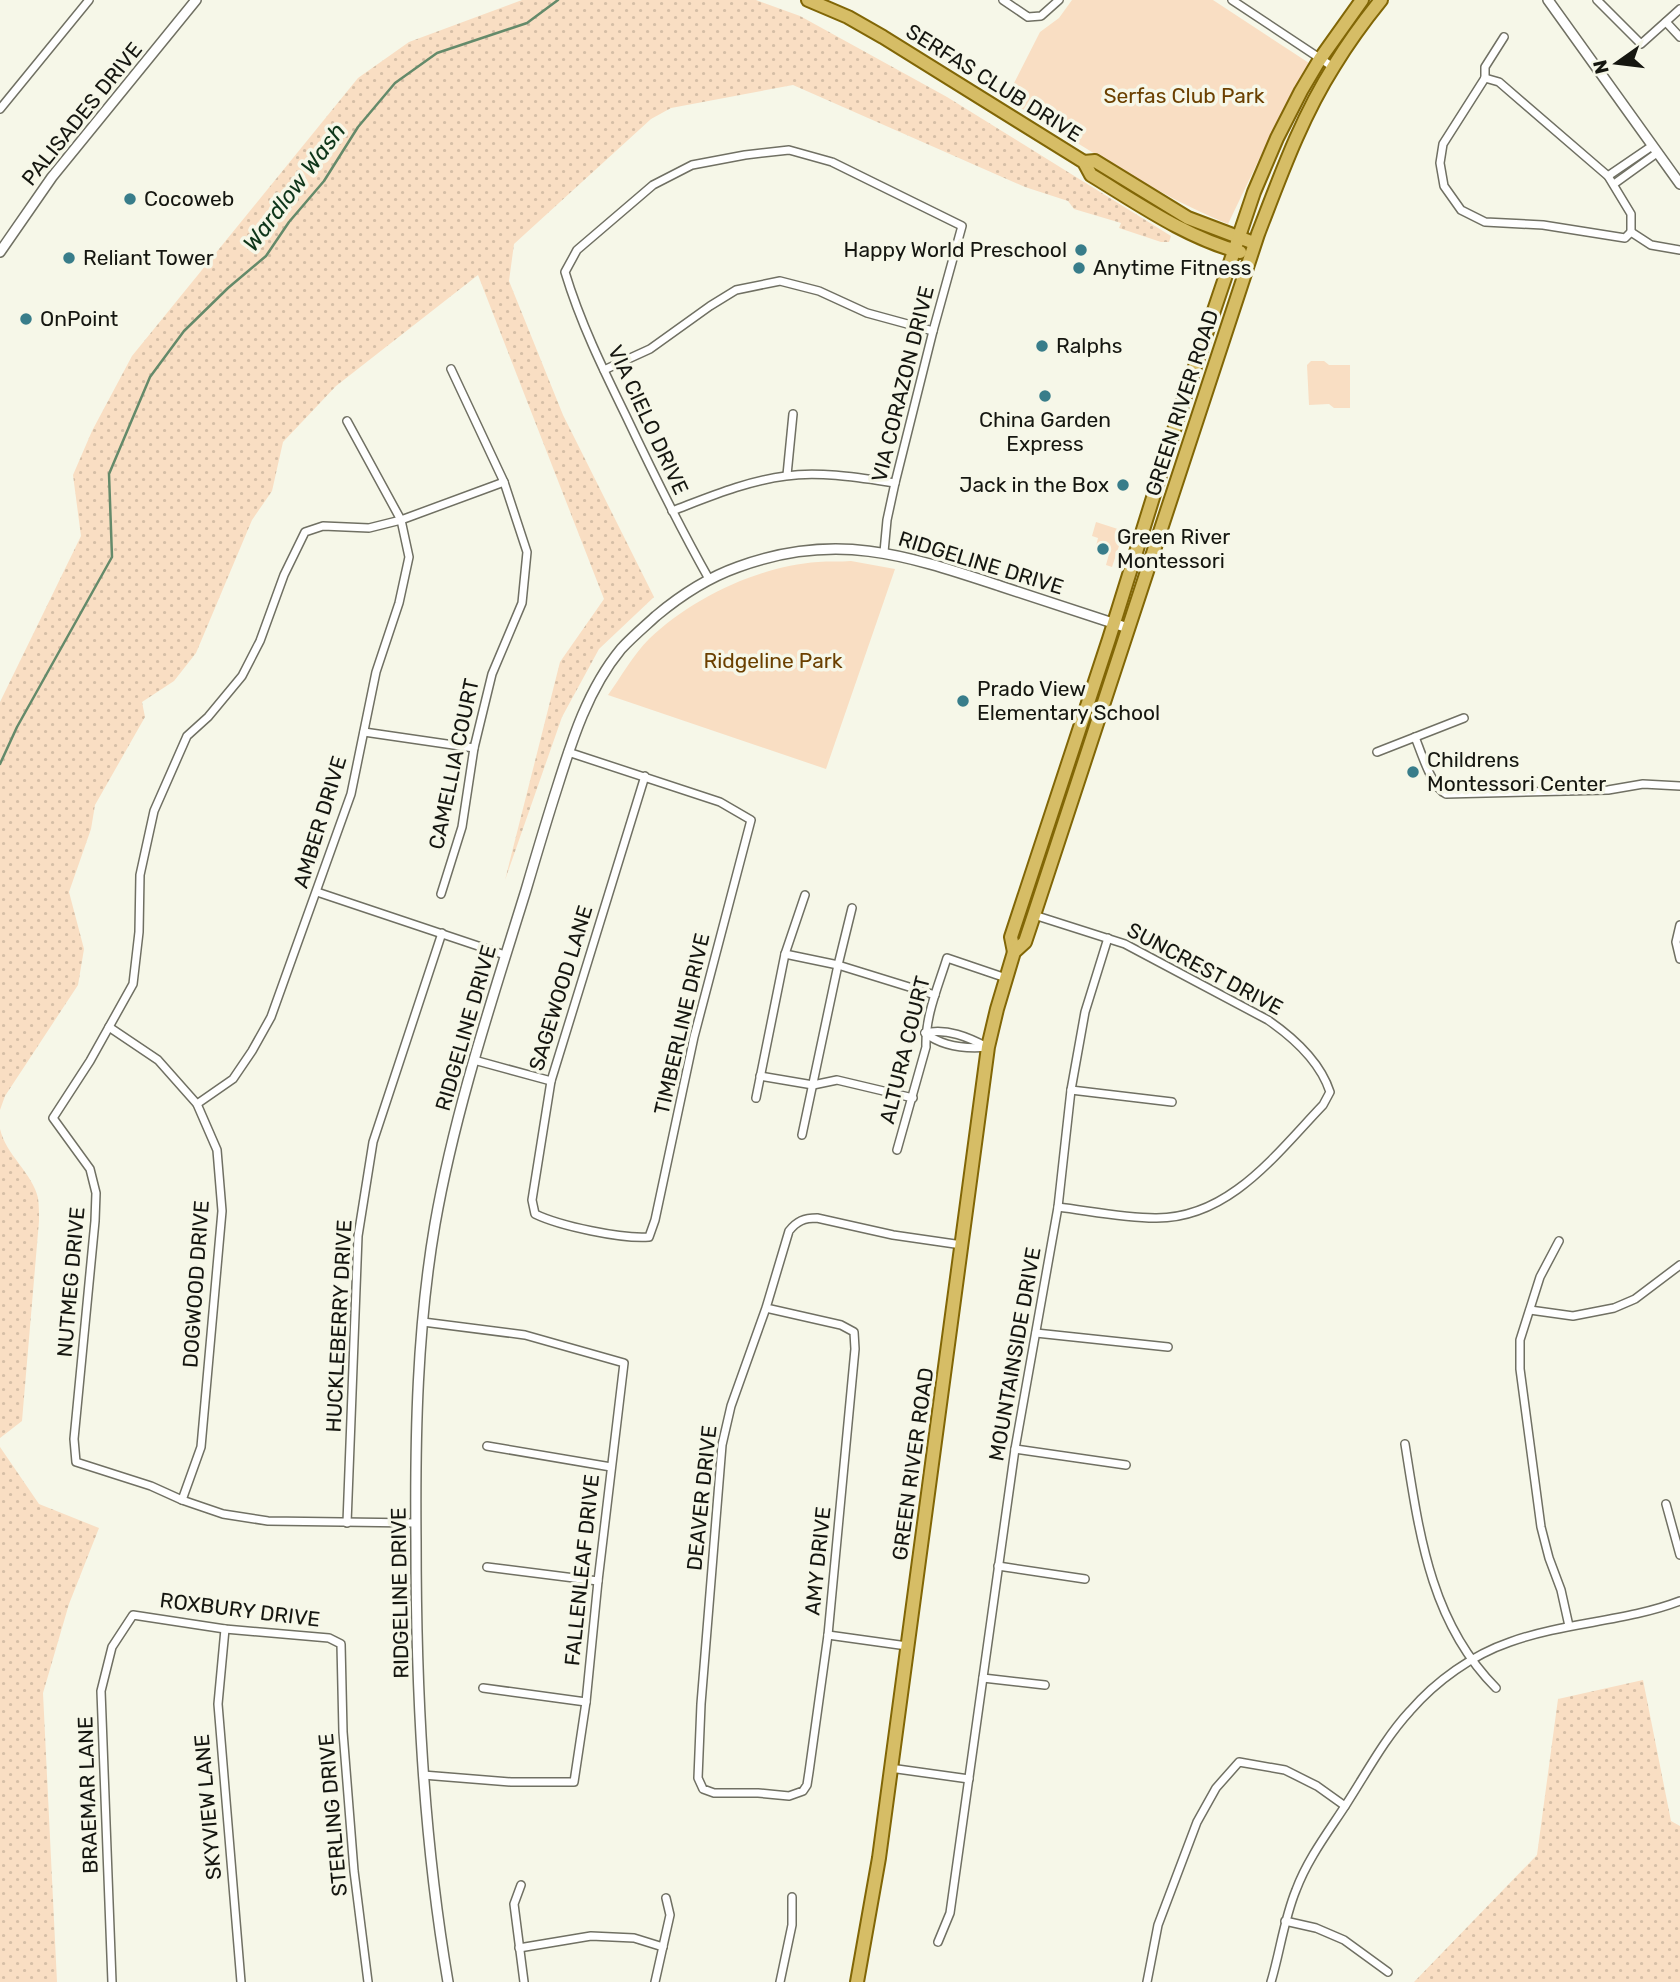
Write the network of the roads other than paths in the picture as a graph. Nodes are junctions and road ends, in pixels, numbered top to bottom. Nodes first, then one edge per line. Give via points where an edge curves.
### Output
1 (89, 0) edge
2 (196, 0) edge
3 (808, 0) edge
4 (1003, 0) edge
5 (1059, 0) edge
6 (1232, 0) edge
7 (1362, 0) edge
8 (1381, 0) edge
9 (1548, 0) edge
10 (1597, 0) edge
11 (1680, 9) edge
12 (1666, 22) junction
13 (1504, 37) dead end
14 (1680, 37) edge
15 (1320, 58) junction
16 (1333, 67) junction
17 (1485, 78) junction
18 (0, 109) edge
19 (1655, 149) junction
20 (1084, 162) junction
21 (1608, 176) junction
22 (1614, 184) junction
23 (1680, 184) edge
24 (1631, 232) junction
25 (1238, 237) junction
26 (1252, 249) junction
27 (1233, 250) junction
28 (1680, 250) edge
29 (0, 252) edge
30 (565, 272) joint
31 (933, 331) junction
32 (451, 369) dead end
33 (604, 370) junction
34 (793, 414) dead end
35 (347, 421) dead end
36 (787, 475) junction
37 (504, 482) junction
38 (895, 483) junction
39 (671, 511) junction
40 (401, 520) junction
41 (884, 552) junction
42 (709, 579) junction
43 (1114, 623) junction
44 (1128, 628) junction
45 (1464, 719) dead end
46 (365, 732) junction
47 (1415, 737) junction
48 (474, 748) junction
49 (568, 752) junction
50 (1377, 752) dead end
51 (1069, 761) junction
52 (645, 776) junction
53 (1080, 777) junction
54 (1680, 786) edge
55 (1027, 888) junction
56 (317, 892) junction
57 (441, 894) dead end
58 (805, 895) dead end
59 (852, 908) dead end
60 (1034, 915) junction
61 (1680, 925) edge
62 (442, 933) junction
63 (1108, 938) junction
64 (1014, 952) junction
65 (785, 954) junction
66 (505, 955) junction
67 (1680, 959) edge
68 (838, 965) junction
69 (1006, 978) junction
70 (935, 995) junction
71 (110, 1027) junction
72 (925, 1033) junction
73 (988, 1047) junction
74 (474, 1060) junction
75 (760, 1076) junction
76 (551, 1081) junction
77 (813, 1085) junction
78 (1071, 1090) junction
79 (756, 1098) dead end
80 (913, 1098) junction
81 (1172, 1102) dead end
82 (197, 1104) junction
83 (802, 1135) dead end
84 (897, 1150) dead end
85 (1058, 1207) junction
86 (535, 1214) joint
87 (1559, 1241) dead end
88 (962, 1245) junction
89 (1680, 1265) edge
90 (766, 1308) junction
91 (1530, 1310) junction
92 (423, 1322) junction
93 (1036, 1333) junction
94 (1168, 1346) dead end
95 (1405, 1444) dead end
96 (487, 1446) dead end
97 (1015, 1449) junction
98 (1126, 1465) dead end
99 (611, 1467) junction
100 (182, 1500) junction
101 (1667, 1504) dead end
102 (347, 1523) junction
103 (416, 1523) junction
104 (1680, 1555) edge
105 (998, 1566) junction
106 (487, 1567) dead end
107 (1085, 1579) dead end
108 (598, 1581) junction
109 (1680, 1601) edge
110 (133, 1615) joint
111 (1569, 1626) junction
112 (225, 1629) junction
113 (828, 1635) junction
114 (341, 1644) joint
115 (907, 1646) junction
116 (1472, 1660) junction
117 (983, 1678) junction
118 (1045, 1685) dead end
119 (483, 1688) dead end
120 (1496, 1688) dead end
121 (586, 1702) junction
122 (890, 1768) junction
123 (423, 1776) junction
124 (969, 1779) junction
125 (803, 1791) joint
126 (1345, 1806) junction
127 (521, 1885) dead end
128 (792, 1896) dead end
129 (666, 1898) dead end
130 (1286, 1921) junction
131 (938, 1942) dead end
132 (663, 1947) junction
133 (519, 1948) junction
134 (1388, 1972) dead end
135 (112, 1982) edge
136 (241, 1982) edge
137 (368, 1982) edge
138 (448, 1982) edge
139 (524, 1982) edge
140 (655, 1982) edge
141 (780, 1982) edge
142 (857, 1982) edge
143 (1147, 1982) edge
144 (1271, 1982) edge

1 - 18 street
2 - 29 street, PALISADES DRIVE via 52,177
3 - 20 main road, SERFAS CLUB DRIVE via 883,37
4 - 5 street via 1028,17 1041,16
6 - 15 street
7 - 15 main road, GREEN RIVER ROAD
8 - 16 main road, GREEN RIVER ROAD
9 - 19 street
10 - 12 street via 1641,44
11 - 12 street
12 - 14 street
13 - 17 street via 1485,67
15 - 16 street
15 - 25 main road, GREEN RIVER ROAD via 1277,138
16 - 26 main road, GREEN RIVER ROAD via 1301,128
17 - 21 street via 1499,82
17 - 24 street via 1443,144 1444,186 1461,210 1485,222 1543,225 1625,239
19 - 21 street
19 - 22 street
19 - 23 street
20 - 25 main road, SERFAS CLUB DRIVE via 1095,161 1188,218
20 - 27 main road, SERFAS CLUB DRIVE via 1091,175 1173,226
21 - 22 street
22 - 24 street via 1631,214
24 - 28 street via 1651,245
25 - 26 main road, SERFAS CLUB DRIVE
25 - 27 main road, GREEN RIVER ROAD
26 - 27 main road, SERFAS CLUB DRIVE
26 - 44 main road, GREEN RIVER ROAD
27 - 43 main road, GREEN RIVER ROAD
30 - 31 street, VIA CORAZON DRIVE via 578,250 653,185 692,165 789,150 832,162 962,226
30 - 33 street, VIA CIELO DRIVE
31 - 33 street via 780,281 736,290 650,349
31 - 38 street, VIA CORAZON DRIVE
32 - 37 street, CAMELLIA COURT
33 - 39 street, VIA CIELO DRIVE
34 - 36 street
35 - 40 street, AMBER DRIVE
36 - 38 street
36 - 39 street via 729,489
37 - 40 street
37 - 48 street, CAMELLIA COURT via 527,552 522,604 492,674
38 - 41 street, VIA CORAZON DRIVE
39 - 42 street, VIA CIELO DRIVE
40 - 46 street, AMBER DRIVE via 409,557 376,672
40 - 71 street via 369,528 324,526 305,532 242,676 187,736 154,811 140,875 133,984
41 - 42 street, RIDGELINE DRIVE via 839,548 790,553
41 - 43 street, RIDGELINE DRIVE
42 - 49 street, RIDGELINE DRIVE via 668,606 620,651 585,708
43 - 44 street, RIDGELINE DRIVE
43 - 51 main road, GREEN RIVER ROAD
44 - 53 main road, GREEN RIVER ROAD
45 - 47 street
46 - 48 street
46 - 56 street, AMBER DRIVE via 351,794
47 - 50 street
47 - 54 street via 1435,784 1446,794
48 - 57 street, CAMELLIA COURT via 462,827
49 - 52 street
49 - 66 street, RIDGELINE DRIVE
51 - 53 main road
51 - 55 main road, GREEN RIVER ROAD
52 - 76 street, SAGEWOOD LANE
52 - 86 street, TIMBERLINE DRIVE via 720,802 751,820 694,1038 655,1220 649,1237 632,1238
53 - 60 main road, GREEN RIVER ROAD
55 - 60 main road
55 - 64 main road, GREEN RIVER ROAD via 1011,937
56 - 62 street
56 - 82 street, AMBER DRIVE via 271,1017 252,1051 233,1079
58 - 65 street
59 - 68 street
60 - 63 street, SUNCREST DRIVE
60 - 64 main road, GREEN RIVER ROAD via 1025,942
61 - 67 street via 1676,942
62 - 66 street
62 - 102 street, HUCKLEBERRY DRIVE via 373,1142 358,1236
63 - 78 street, MOUNTAINSIDE DRIVE via 1085,1012
63 - 85 street, SUNCREST DRIVE via 1268,1020 1306,1051 1330,1092 1323,1105 1245,1184 1195,1213 1152,1219
64 - 69 main road, GREEN RIVER ROAD
65 - 68 street
65 - 75 street
66 - 74 street, RIDGELINE DRIVE
68 - 70 street
68 - 77 street
69 - 70 street, ALTURA COURT via 947,958
69 - 73 main road, GREEN RIVER ROAD
70 - 72 street, ALTURA COURT
71 - 82 street, DOGWOOD DRIVE via 158,1060
71 - 100 street, NUTMEG DRIVE via 53,1118 90,1168 96,1193 74,1439 76,1462
72 - 73 street via 937,1030
72 - 80 street, ALTURA COURT via 926,1047
73 - 88 main road, GREEN RIVER ROAD
74 - 76 street
74 - 92 street, RIDGELINE DRIVE via 435,1224
75 - 77 street
75 - 79 street
76 - 86 street, SAGEWOOD LANE via 532,1200
77 - 80 street via 837,1080
77 - 83 street
78 - 81 street
78 - 85 street, MOUNTAINSIDE DRIVE
80 - 84 street, ALTURA COURT
82 - 100 street, DOGWOOD DRIVE via 217,1150 222,1212 201,1447
85 - 93 street, MOUNTAINSIDE DRIVE
87 - 91 street via 1540,1277
88 - 90 street, DEAVER DRIVE via 808,1218 796,1222 786,1237
88 - 115 main road, GREEN RIVER ROAD
89 - 91 street via 1635,1299 1614,1308 1573,1316
90 - 113 street, AMY DRIVE via 854,1332
90 - 125 street, DEAVER DRIVE via 722,1445 698,1777 703,1789 714,1793 789,1796
91 - 111 street via 1520,1340 1520,1369 1541,1527
92 - 99 street, FALLENLEAF DRIVE via 525,1335 624,1363
92 - 103 street, RIDGELINE DRIVE via 416,1411
93 - 94 street
93 - 97 street, MOUNTAINSIDE DRIVE
95 - 116 street via 1426,1561 1438,1598
96 - 99 street
97 - 98 street
97 - 105 street, MOUNTAINSIDE DRIVE
99 - 108 street, FALLENLEAF DRIVE
100 - 102 street via 223,1514 268,1521
101 - 104 street
102 - 103 street
103 - 123 street, RIDGELINE DRIVE
105 - 107 street
105 - 117 street, MOUNTAINSIDE DRIVE
106 - 108 street
108 - 121 street, FALLENLEAF DRIVE
109 - 111 street
110 - 112 street, ROXBURY DRIVE
110 - 135 street, BRAEMAR LANE via 112,1647 101,1691
111 - 116 street via 1508,1642
112 - 114 street, ROXBURY DRIVE via 329,1638
112 - 136 street, SKYVIEW LANE via 218,1704
113 - 115 street
113 - 125 street, AMY DRIVE
114 - 137 street, STERLING DRIVE via 343,1732
115 - 122 main road, GREEN RIVER ROAD
116 - 120 street
116 - 126 street via 1410,1710
117 - 118 street
117 - 124 street, MOUNTAINSIDE DRIVE
119 - 121 street
121 - 123 street, FALLENLEAF DRIVE via 574,1782
122 - 124 street
122 - 142 main road, GREEN RIVER ROAD
123 - 138 street, RIDGELINE DRIVE
124 - 131 street, MOUNTAINSIDE DRIVE via 950,1913
126 - 130 street via 1306,1866
126 - 143 street via 1285,1770 1239,1762 1216,1788 1197,1822 1158,1925
127 - 133 street via 513,1904
128 - 141 street via 792,1925
129 - 132 street via 670,1915
130 - 134 street via 1344,1940
130 - 144 street
132 - 133 street via 634,1938 591,1936
132 - 140 street
133 - 139 street

